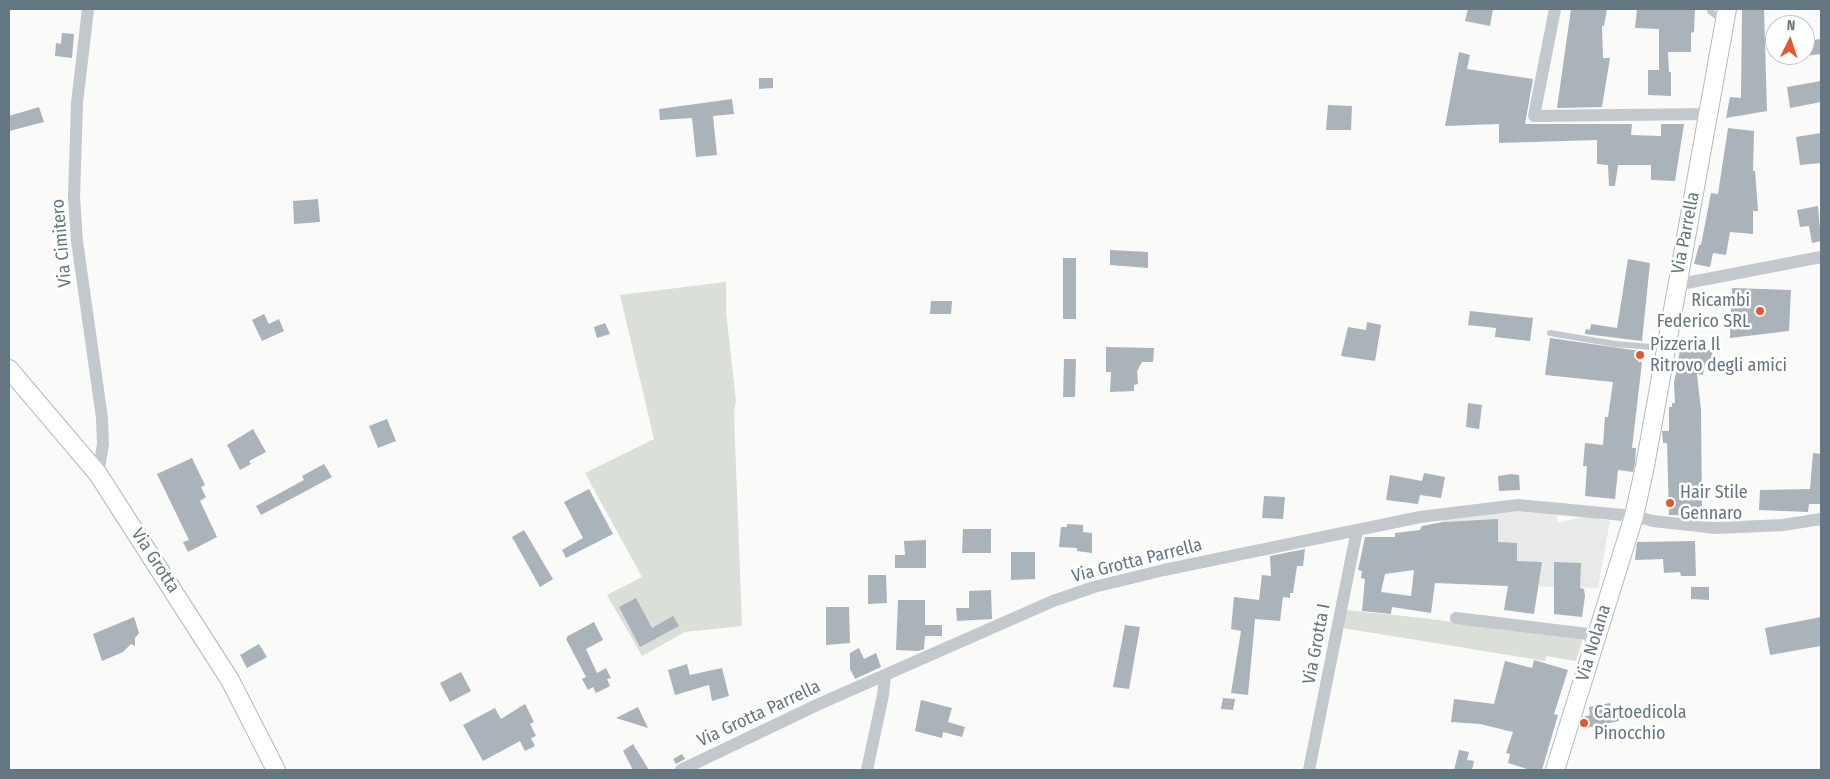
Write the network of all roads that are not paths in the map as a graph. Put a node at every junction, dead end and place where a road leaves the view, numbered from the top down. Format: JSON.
{"nodes":[{"id":1,"x":88,"y":9,"type":"edge"},
{"id":2,"x":1555,"y":9,"type":"edge"},
{"id":3,"x":1711,"y":9,"type":"edge"},
{"id":4,"x":1725,"y":15,"type":"edge"},
{"id":5,"x":1709,"y":114,"type":"junction"},
{"id":6,"x":1821,"y":257,"type":"edge"},
{"id":7,"x":1676,"y":285,"type":"junction"},
{"id":8,"x":1550,"y":333,"type":"dead end"},
{"id":9,"x":1665,"y":348,"type":"junction"},
{"id":10,"x":9,"y":369,"type":"edge"},
{"id":11,"x":98,"y":474,"type":"junction"},
{"id":12,"x":1634,"y":516,"type":"junction"},
{"id":13,"x":1821,"y":519,"type":"edge"},
{"id":14,"x":1357,"y":530,"type":"junction"},
{"id":15,"x":1456,"y":618,"type":"dead end"},
{"id":16,"x":1596,"y":634,"type":"junction"},
{"id":17,"x":885,"y":675,"type":"junction"},
{"id":18,"x":1310,"y":767,"type":"edge"},
{"id":19,"x":276,"y":770,"type":"edge"},
{"id":20,"x":681,"y":770,"type":"edge"},
{"id":21,"x":867,"y":770,"type":"edge"},
{"id":22,"x":1554,"y":770,"type":"edge"}],
"edges":[{"from":1,"to":11,"type":"street","name":"Via Cimitero"},
{"from":2,"to":5,"type":"street"},
{"from":3,"to":4,"type":"lane"},
{"from":4,"to":5,"type":"street","name":"Via Parrella"},
{"from":5,"to":7,"type":"street","name":"Via Parrella"},
{"from":6,"to":7,"type":"street"},
{"from":7,"to":9,"type":"street","name":"Via Parrella"},
{"from":8,"to":9,"type":"lane"},
{"from":9,"to":12,"type":"street","name":"Via Parrella"},
{"from":10,"to":11,"type":"street","name":"Via Grotta"},
{"from":11,"to":19,"type":"street","name":"Via Grotta"},
{"from":12,"to":13,"type":"street","name":"Via Grotta Parrella"},
{"from":12,"to":14,"type":"street","name":"Via Grotta Parrella"},
{"from":12,"to":16,"type":"street","name":"Via Nolana"},
{"from":14,"to":17,"type":"street","name":"Via Grotta Parrella"},
{"from":14,"to":18,"type":"street","name":"Via Grotta I"},
{"from":15,"to":16,"type":"street"},
{"from":16,"to":22,"type":"street","name":"Via Nolana"},
{"from":17,"to":20,"type":"street","name":"Via Grotta Parrella"},
{"from":17,"to":21,"type":"street"}]}
